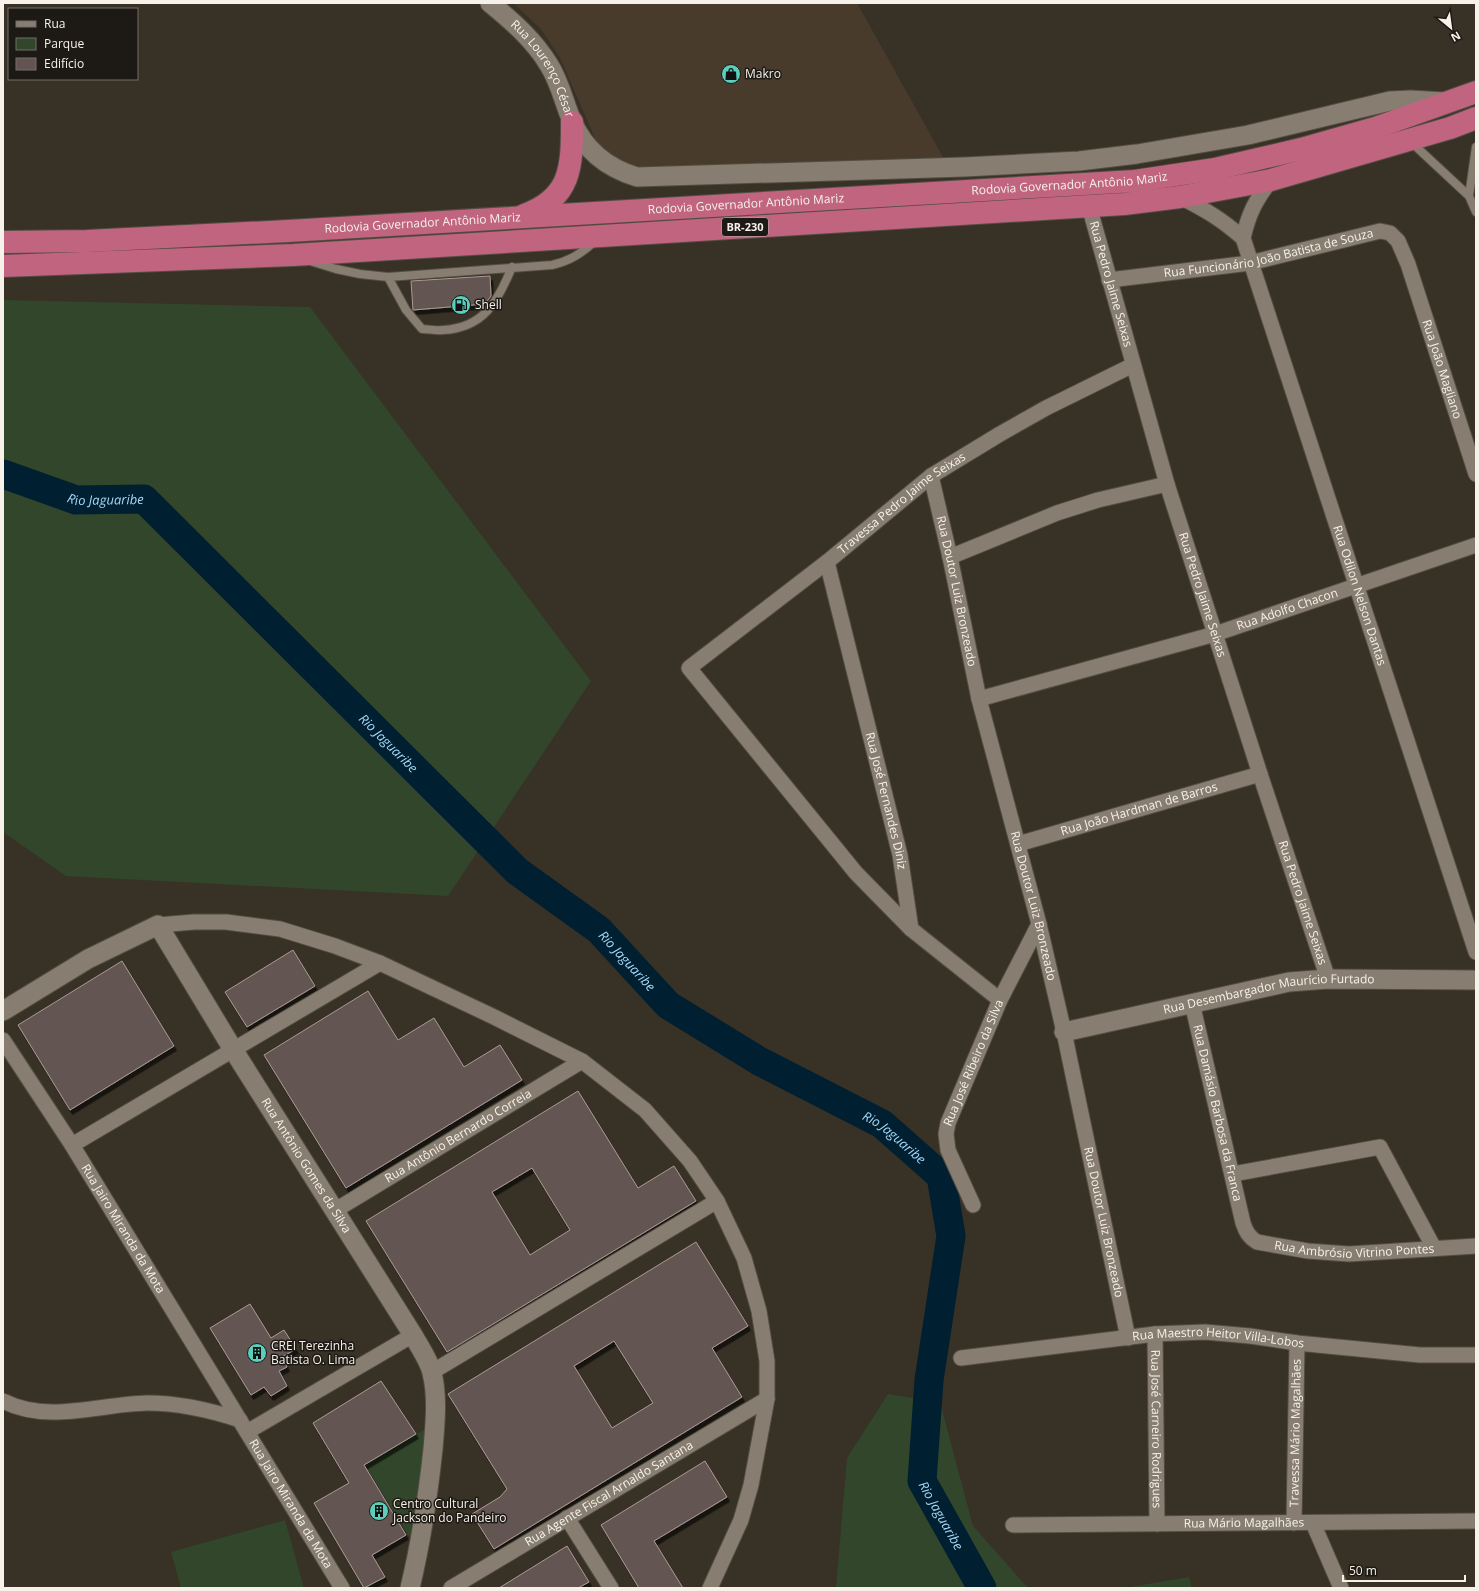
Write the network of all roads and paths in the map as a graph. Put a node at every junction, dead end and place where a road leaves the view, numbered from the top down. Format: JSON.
{"nodes":[{"id":1,"x":490,"y":3,"type":"edge"},
{"id":2,"x":1476,"y":92,"type":"edge"},
{"id":3,"x":1449,"y":102,"type":"junction"},
{"id":4,"x":1476,"y":118,"type":"edge"},
{"id":5,"x":572,"y":122,"type":"junction"},
{"id":6,"x":1408,"y":140,"type":"junction"},
{"id":7,"x":1476,"y":147,"type":"edge"},
{"id":8,"x":1271,"y":180,"type":"junction"},
{"id":9,"x":1469,"y":196,"type":"junction"},
{"id":10,"x":1180,"y":197,"type":"junction"},
{"id":11,"x":1089,"y":206,"type":"junction"},
{"id":12,"x":1476,"y":212,"type":"edge"},
{"id":13,"x":514,"y":218,"type":"junction"},
{"id":14,"x":601,"y":236,"type":"junction"},
{"id":15,"x":1243,"y":238,"type":"junction"},
{"id":16,"x":3,"y":242,"type":"edge"},
{"id":17,"x":293,"y":255,"type":"junction"},
{"id":18,"x":1250,"y":263,"type":"junction"},
{"id":19,"x":1408,"y":264,"type":"joint"},
{"id":20,"x":3,"y":266,"type":"edge"},
{"id":21,"x":512,"y":267,"type":"junction"},
{"id":22,"x":388,"y":276,"type":"junction"},
{"id":23,"x":1109,"y":280,"type":"junction"},
{"id":24,"x":1133,"y":365,"type":"junction"},
{"id":25,"x":1476,"y":474,"type":"edge"},
{"id":26,"x":931,"y":476,"type":"junction"},
{"id":27,"x":1167,"y":484,"type":"junction"},
{"id":28,"x":1476,"y":545,"type":"edge"},
{"id":29,"x":950,"y":557,"type":"junction"},
{"id":30,"x":827,"y":562,"type":"junction"},
{"id":31,"x":1357,"y":586,"type":"junction"},
{"id":32,"x":1216,"y":634,"type":"junction"},
{"id":33,"x":979,"y":699,"type":"junction"},
{"id":34,"x":1260,"y":774,"type":"junction"},
{"id":35,"x":1018,"y":844,"type":"junction"},
{"id":36,"x":1039,"y":924,"type":"junction"},
{"id":37,"x":158,"y":925,"type":"junction"},
{"id":38,"x":911,"y":930,"type":"junction"},
{"id":39,"x":1476,"y":952,"type":"edge"},
{"id":40,"x":380,"y":963,"type":"junction"},
{"id":41,"x":1328,"y":979,"type":"junction"},
{"id":42,"x":1476,"y":980,"type":"edge"},
{"id":43,"x":1000,"y":1000,"type":"junction"},
{"id":44,"x":1192,"y":1003,"type":"junction"},
{"id":45,"x":3,"y":1012,"type":"edge"},
{"id":46,"x":1064,"y":1032,"type":"junction"},
{"id":47,"x":3,"y":1040,"type":"edge"},
{"id":48,"x":234,"y":1050,"type":"junction"},
{"id":49,"x":582,"y":1061,"type":"junction"},
{"id":50,"x":72,"y":1145,"type":"junction"},
{"id":51,"x":1233,"y":1174,"type":"junction"},
{"id":52,"x":717,"y":1201,"type":"junction"},
{"id":53,"x":973,"y":1205,"type":"dead end"},
{"id":54,"x":334,"y":1211,"type":"junction"},
{"id":55,"x":1243,"y":1223,"type":"joint"},
{"id":56,"x":1476,"y":1246,"type":"edge"},
{"id":57,"x":1434,"y":1248,"type":"junction"},
{"id":58,"x":1155,"y":1334,"type":"junction"},
{"id":59,"x":413,"y":1335,"type":"junction"},
{"id":60,"x":1128,"y":1338,"type":"junction"},
{"id":61,"x":1297,"y":1343,"type":"junction"},
{"id":62,"x":1476,"y":1356,"type":"edge"},
{"id":63,"x":961,"y":1358,"type":"dead end"},
{"id":64,"x":432,"y":1372,"type":"junction"},
{"id":65,"x":767,"y":1399,"type":"junction"},
{"id":66,"x":3,"y":1401,"type":"edge"},
{"id":67,"x":244,"y":1426,"type":"junction"},
{"id":68,"x":567,"y":1518,"type":"junction"},
{"id":69,"x":1476,"y":1521,"type":"edge"},
{"id":70,"x":1294,"y":1523,"type":"junction"},
{"id":71,"x":1313,"y":1523,"type":"junction"},
{"id":72,"x":1157,"y":1524,"type":"junction"},
{"id":73,"x":1013,"y":1525,"type":"dead end"},
{"id":74,"x":342,"y":1588,"type":"edge"},
{"id":75,"x":410,"y":1588,"type":"edge"},
{"id":76,"x":451,"y":1588,"type":"edge"},
{"id":77,"x":611,"y":1588,"type":"edge"},
{"id":78,"x":710,"y":1588,"type":"edge"},
{"id":79,"x":1342,"y":1588,"type":"edge"}],
"edges":[{"from":1,"to":5,"type":"street","name":"Rua Lourenço César"},
{"from":2,"to":3,"type":"highway","name":"Rodovia Governador Antônio Mariz","number":"BR-230"},
{"from":3,"to":5,"type":"street","name":"Rua Lourenço César"},
{"from":3,"to":13,"type":"highway","name":"Rodovia Governador Antônio Mariz","number":"BR-230"},
{"from":4,"to":6,"type":"highway","name":"Rodovia Governador Antônio Mariz","number":"BR-230"},
{"from":5,"to":13,"type":"highway"},
{"from":6,"to":8,"type":"highway","name":"Rodovia Governador Antônio Mariz","number":"BR-230"},
{"from":6,"to":9,"type":"lane"},
{"from":7,"to":9,"type":"lane"},
{"from":8,"to":10,"type":"highway","name":"Rodovia Governador Antônio Mariz","number":"BR-230"},
{"from":8,"to":15,"type":"street"},
{"from":9,"to":12,"type":"lane"},
{"from":10,"to":11,"type":"highway","name":"Rodovia Governador Antônio Mariz","number":"BR-230"},
{"from":10,"to":15,"type":"street"},
{"from":11,"to":14,"type":"highway","name":"Rodovia Governador Antônio Mariz","number":"BR-230"},
{"from":11,"to":23,"type":"street","name":"Rua Pedro Jaime Seixas"},
{"from":13,"to":16,"type":"highway","name":"Rodovia Governador Antônio Mariz","number":"BR-230"},
{"from":14,"to":17,"type":"highway","name":"Rodovia Governador Antônio Mariz","number":"BR-230"},
{"from":14,"to":21,"type":"lane"},
{"from":15,"to":18,"type":"street","name":"Rua Odilon Nelson Dantas"},
{"from":17,"to":20,"type":"highway","name":"Rodovia Governador Antônio Mariz","number":"BR-230"},
{"from":17,"to":22,"type":"lane"},
{"from":18,"to":19,"type":"street","name":"Rua Funcionário João Batista de Souza"},
{"from":18,"to":23,"type":"street","name":"Rua Funcionário João Batista de Souza"},
{"from":18,"to":31,"type":"street","name":"Rua Odilon Nelson Dantas"},
{"from":19,"to":25,"type":"street","name":"Rua João Magliano"},
{"from":21,"to":22,"type":"lane"},
{"from":21,"to":22,"type":"lane"},
{"from":23,"to":24,"type":"street","name":"Rua Pedro Jaime Seixas"},
{"from":24,"to":26,"type":"street","name":"Travessa Pedro Jaime Seixas"},
{"from":24,"to":27,"type":"street","name":"Rua Pedro Jaime Seixas"},
{"from":26,"to":29,"type":"street","name":"Rua Doutor Luiz Bronzeado"},
{"from":26,"to":30,"type":"street","name":"Travessa Pedro Jaime Seixas"},
{"from":27,"to":29,"type":"street"},
{"from":27,"to":32,"type":"street","name":"Rua Pedro Jaime Seixas"},
{"from":28,"to":31,"type":"street","name":"Rua Adolfo Chacon"},
{"from":29,"to":33,"type":"street","name":"Rua Doutor Luiz Bronzeado"},
{"from":30,"to":38,"type":"street","name":"Rua José Fernandes Diniz"},
{"from":30,"to":38,"type":"street","name":"Travessa Pedro Jaime Seixas"},
{"from":31,"to":32,"type":"street","name":"Rua Adolfo Chacon"},
{"from":31,"to":39,"type":"street","name":"Rua Odilon Nelson Dantas"},
{"from":32,"to":33,"type":"street","name":"Rua Adolfo Chacon"},
{"from":32,"to":34,"type":"street","name":"Rua Pedro Jaime Seixas"},
{"from":33,"to":35,"type":"street","name":"Rua Doutor Luiz Bronzeado"},
{"from":34,"to":35,"type":"street","name":"Rua João Hardman de Barros"},
{"from":34,"to":41,"type":"street","name":"Rua Pedro Jaime Seixas"},
{"from":35,"to":36,"type":"street","name":"Rua Doutor Luiz Bronzeado"},
{"from":36,"to":43,"type":"street","name":"Rua José Ribeiro da Silva"},
{"from":36,"to":46,"type":"street","name":"Rua Doutor Luiz Bronzeado"},
{"from":37,"to":40,"type":"street"},
{"from":37,"to":45,"type":"street"},
{"from":37,"to":48,"type":"street","name":"Rua Antônio Gomes da Silva"},
{"from":38,"to":43,"type":"street"},
{"from":40,"to":48,"type":"street"},
{"from":40,"to":49,"type":"street"},
{"from":41,"to":42,"type":"street","name":"Rua Desembargador Maurício Furtado"},
{"from":41,"to":44,"type":"street","name":"Rua Desembargador Maurício Furtado"},
{"from":43,"to":53,"type":"street","name":"Rua José Ribeiro da Silva"},
{"from":44,"to":46,"type":"street","name":"Rua Desembargador Maurício Furtado"},
{"from":44,"to":51,"type":"street","name":"Rua Damásio Barbosa da Franca"},
{"from":46,"to":60,"type":"street","name":"Rua Doutor Luiz Bronzeado"},
{"from":47,"to":50,"type":"street","name":"Rua Jairo Miranda da Mota"},
{"from":48,"to":50,"type":"street"},
{"from":48,"to":54,"type":"street","name":"Rua Antônio Gomes da Silva"},
{"from":49,"to":52,"type":"street"},
{"from":49,"to":54,"type":"street","name":"Rua Antônio Bernardo Correia"},
{"from":50,"to":67,"type":"street","name":"Rua Jairo Miranda da Mota"},
{"from":51,"to":55,"type":"street","name":"Rua Damásio Barbosa da Franca"},
{"from":51,"to":57,"type":"street"},
{"from":52,"to":64,"type":"street"},
{"from":52,"to":65,"type":"street"},
{"from":54,"to":59,"type":"street","name":"Rua Antônio Gomes da Silva"},
{"from":55,"to":57,"type":"street","name":"Rua Ambrósio Vitrino Pontes"},
{"from":56,"to":57,"type":"street","name":"Rua Ambrósio Vitrino Pontes"},
{"from":58,"to":60,"type":"street","name":"Rua Maestro Heitor Villa-Lobos"},
{"from":58,"to":61,"type":"street","name":"Rua Maestro Heitor Villa-Lobos"},
{"from":58,"to":72,"type":"street","name":"Rua José Carneiro Rodrigues"},
{"from":59,"to":64,"type":"street","name":"Rua Antônio Gomes da Silva"},
{"from":59,"to":67,"type":"street"},
{"from":60,"to":63,"type":"street","name":"Rua Maestro Heitor Villa-Lobos"},
{"from":61,"to":62,"type":"street","name":"Rua Maestro Heitor Villa-Lobos"},
{"from":61,"to":70,"type":"street","name":"Travessa Mário Magalhães"},
{"from":64,"to":75,"type":"street","name":"Rua Antônio Gomes da Silva"},
{"from":65,"to":68,"type":"street","name":"Rua Agente Fiscal Arnaldo Santana"},
{"from":65,"to":78,"type":"street"},
{"from":66,"to":67,"type":"street"},
{"from":67,"to":74,"type":"street","name":"Rua Jairo Miranda da Mota"},
{"from":68,"to":76,"type":"street","name":"Rua Agente Fiscal Arnaldo Santana"},
{"from":68,"to":77,"type":"street"},
{"from":69,"to":71,"type":"street","name":"Rua Mário Magalhães"},
{"from":70,"to":71,"type":"street","name":"Rua Mário Magalhães"},
{"from":70,"to":72,"type":"street","name":"Rua Mário Magalhães"},
{"from":71,"to":79,"type":"street"},
{"from":72,"to":73,"type":"street","name":"Rua Mário Magalhães"}]}
